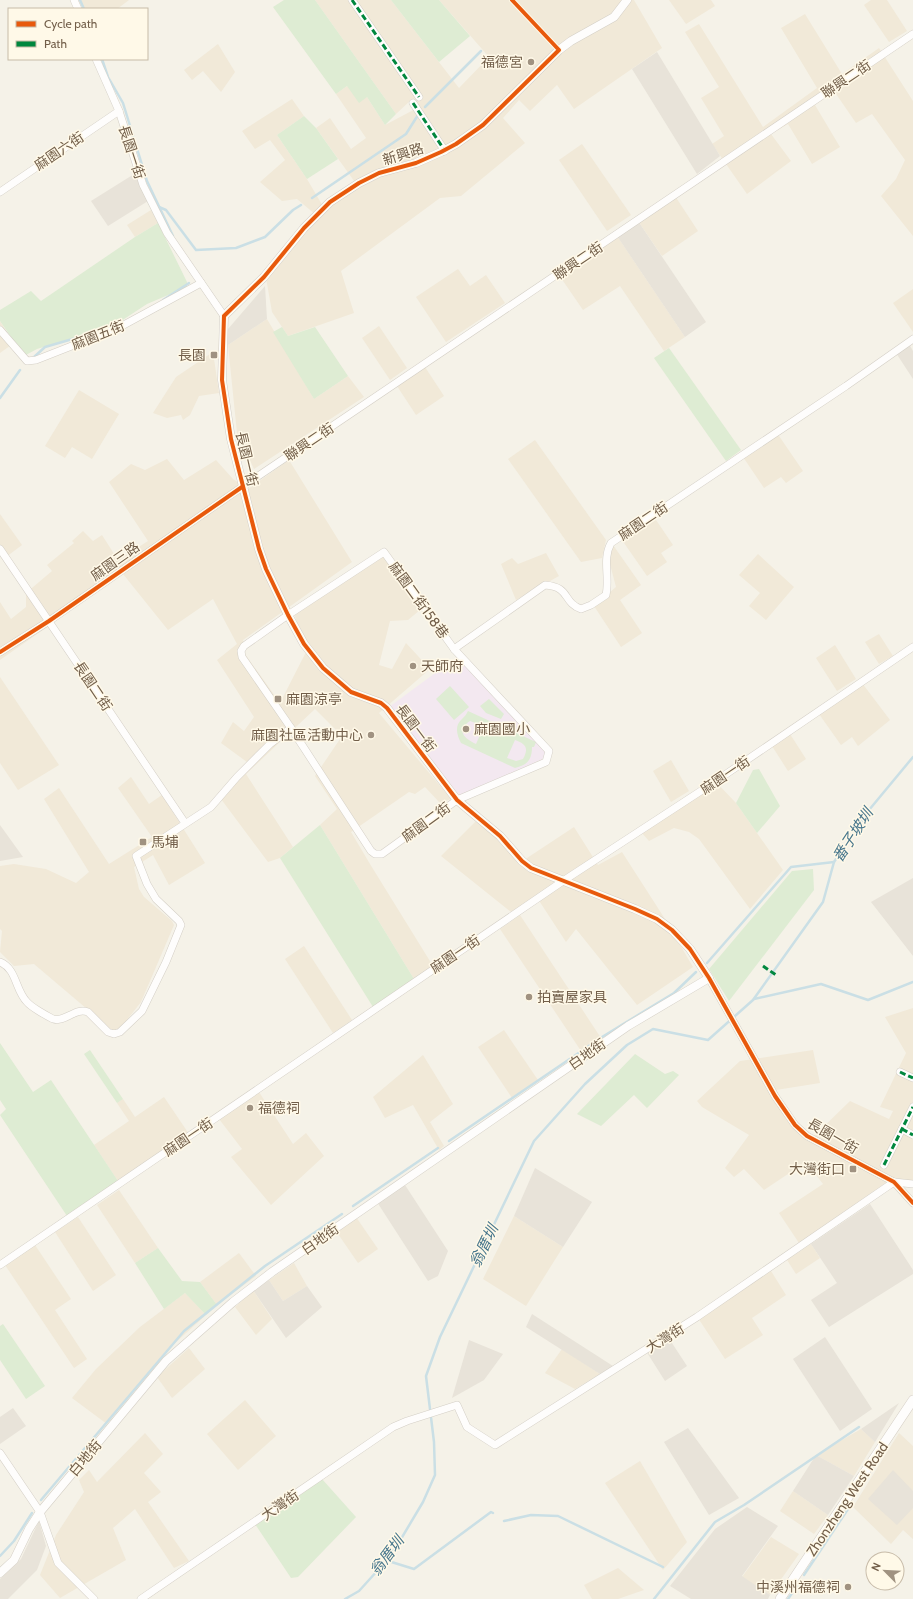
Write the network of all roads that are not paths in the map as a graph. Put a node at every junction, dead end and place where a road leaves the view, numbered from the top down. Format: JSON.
{"nodes":[{"id":1,"x":352,"y":0,"type":"edge"},
{"id":2,"x":627,"y":0,"type":"edge"},
{"id":3,"x":913,"y":34,"type":"edge"},
{"id":4,"x":96,"y":60,"type":"edge"},
{"id":5,"x":419,"y":97,"type":"dead end"},
{"id":6,"x":413,"y":103,"type":"dead end"},
{"id":7,"x":119,"y":111,"type":"junction"},
{"id":8,"x":445,"y":151,"type":"junction"},
{"id":9,"x":0,"y":192,"type":"edge"},
{"id":10,"x":201,"y":283,"type":"junction"},
{"id":11,"x":224,"y":316,"type":"junction"},
{"id":12,"x":0,"y":330,"type":"edge"},
{"id":13,"x":913,"y":339,"type":"edge"},
{"id":14,"x":242,"y":487,"type":"junction"},
{"id":15,"x":0,"y":549,"type":"edge"},
{"id":16,"x":288,"y":615,"type":"junction"},
{"id":17,"x":49,"y":621,"type":"junction"},
{"id":18,"x":913,"y":647,"type":"edge"},
{"id":19,"x":454,"y":649,"type":"junction"},
{"id":20,"x":0,"y":652,"type":"edge"},
{"id":21,"x":291,"y":728,"type":"junction"},
{"id":22,"x":457,"y":800,"type":"junction"},
{"id":23,"x":186,"y":823,"type":"junction"},
{"id":24,"x":562,"y":881,"type":"junction"},
{"id":25,"x":0,"y":962,"type":"edge"},
{"id":26,"x":709,"y":978,"type":"junction"},
{"id":27,"x":900,"y":1072,"type":"dead end"},
{"id":28,"x":913,"y":1078,"type":"edge"},
{"id":29,"x":913,"y":1107,"type":"edge"},
{"id":30,"x":902,"y":1129,"type":"junction"},
{"id":31,"x":913,"y":1135,"type":"edge"},
{"id":32,"x":884,"y":1165,"type":"dead end"},
{"id":33,"x":894,"y":1182,"type":"junction"},
{"id":34,"x":913,"y":1184,"type":"edge"},
{"id":35,"x":913,"y":1202,"type":"edge"},
{"id":36,"x":0,"y":1264,"type":"edge"},
{"id":37,"x":913,"y":1400,"type":"edge"},
{"id":38,"x":0,"y":1453,"type":"edge"},
{"id":39,"x":40,"y":1512,"type":"junction"},
{"id":40,"x":0,"y":1573,"type":"edge"},
{"id":41,"x":94,"y":1599,"type":"edge"},
{"id":42,"x":141,"y":1599,"type":"edge"},
{"id":43,"x":780,"y":1599,"type":"edge"}],
"edges":[{"from":1,"to":5,"type":"street"},
{"from":2,"to":8,"type":"street","name":"新興路"},
{"from":3,"to":14,"type":"street","name":"聯興二街"},
{"from":4,"to":7,"type":"street","name":"長園一街"},
{"from":6,"to":8,"type":"street"},
{"from":7,"to":9,"type":"street","name":"麻園六街"},
{"from":7,"to":10,"type":"street","name":"長園一街"},
{"from":8,"to":11,"type":"street","name":"新興路"},
{"from":10,"to":11,"type":"street","name":"長園一街"},
{"from":10,"to":12,"type":"street","name":"麻園五街"},
{"from":11,"to":14,"type":"street","name":"長園一街"},
{"from":13,"to":19,"type":"street","name":"麻園二街"},
{"from":14,"to":16,"type":"street","name":"長園一街"},
{"from":14,"to":17,"type":"street","name":"麻園三路"},
{"from":15,"to":17,"type":"street","name":"長園二街"},
{"from":16,"to":19,"type":"street","name":"麻園二街158巷"},
{"from":16,"to":21,"type":"street"},
{"from":16,"to":22,"type":"street","name":"長園一街"},
{"from":17,"to":20,"type":"street","name":"麻園三路"},
{"from":17,"to":23,"type":"street","name":"長園二街"},
{"from":18,"to":24,"type":"street","name":"麻園一街"},
{"from":19,"to":22,"type":"street","name":"麻園二街"},
{"from":21,"to":22,"type":"street","name":"麻園二街"},
{"from":21,"to":23,"type":"street"},
{"from":22,"to":24,"type":"street","name":"長園一街"},
{"from":23,"to":25,"type":"street"},
{"from":24,"to":26,"type":"street","name":"長園一街"},
{"from":24,"to":36,"type":"street","name":"麻園一街"},
{"from":26,"to":33,"type":"street","name":"長園一街"},
{"from":26,"to":39,"type":"street","name":"白地街"},
{"from":27,"to":28,"type":"street"},
{"from":29,"to":30,"type":"street"},
{"from":30,"to":31,"type":"street"},
{"from":30,"to":32,"type":"street"},
{"from":33,"to":34,"type":"street","name":"長園一街"},
{"from":33,"to":35,"type":"street","name":"長園一街"},
{"from":33,"to":42,"type":"street","name":"大灣街"},
{"from":37,"to":43,"type":"main road","name":"Zhonzheng West Road"},
{"from":38,"to":39,"type":"street"},
{"from":39,"to":40,"type":"street","name":"白地街"},
{"from":39,"to":41,"type":"street"}]}
